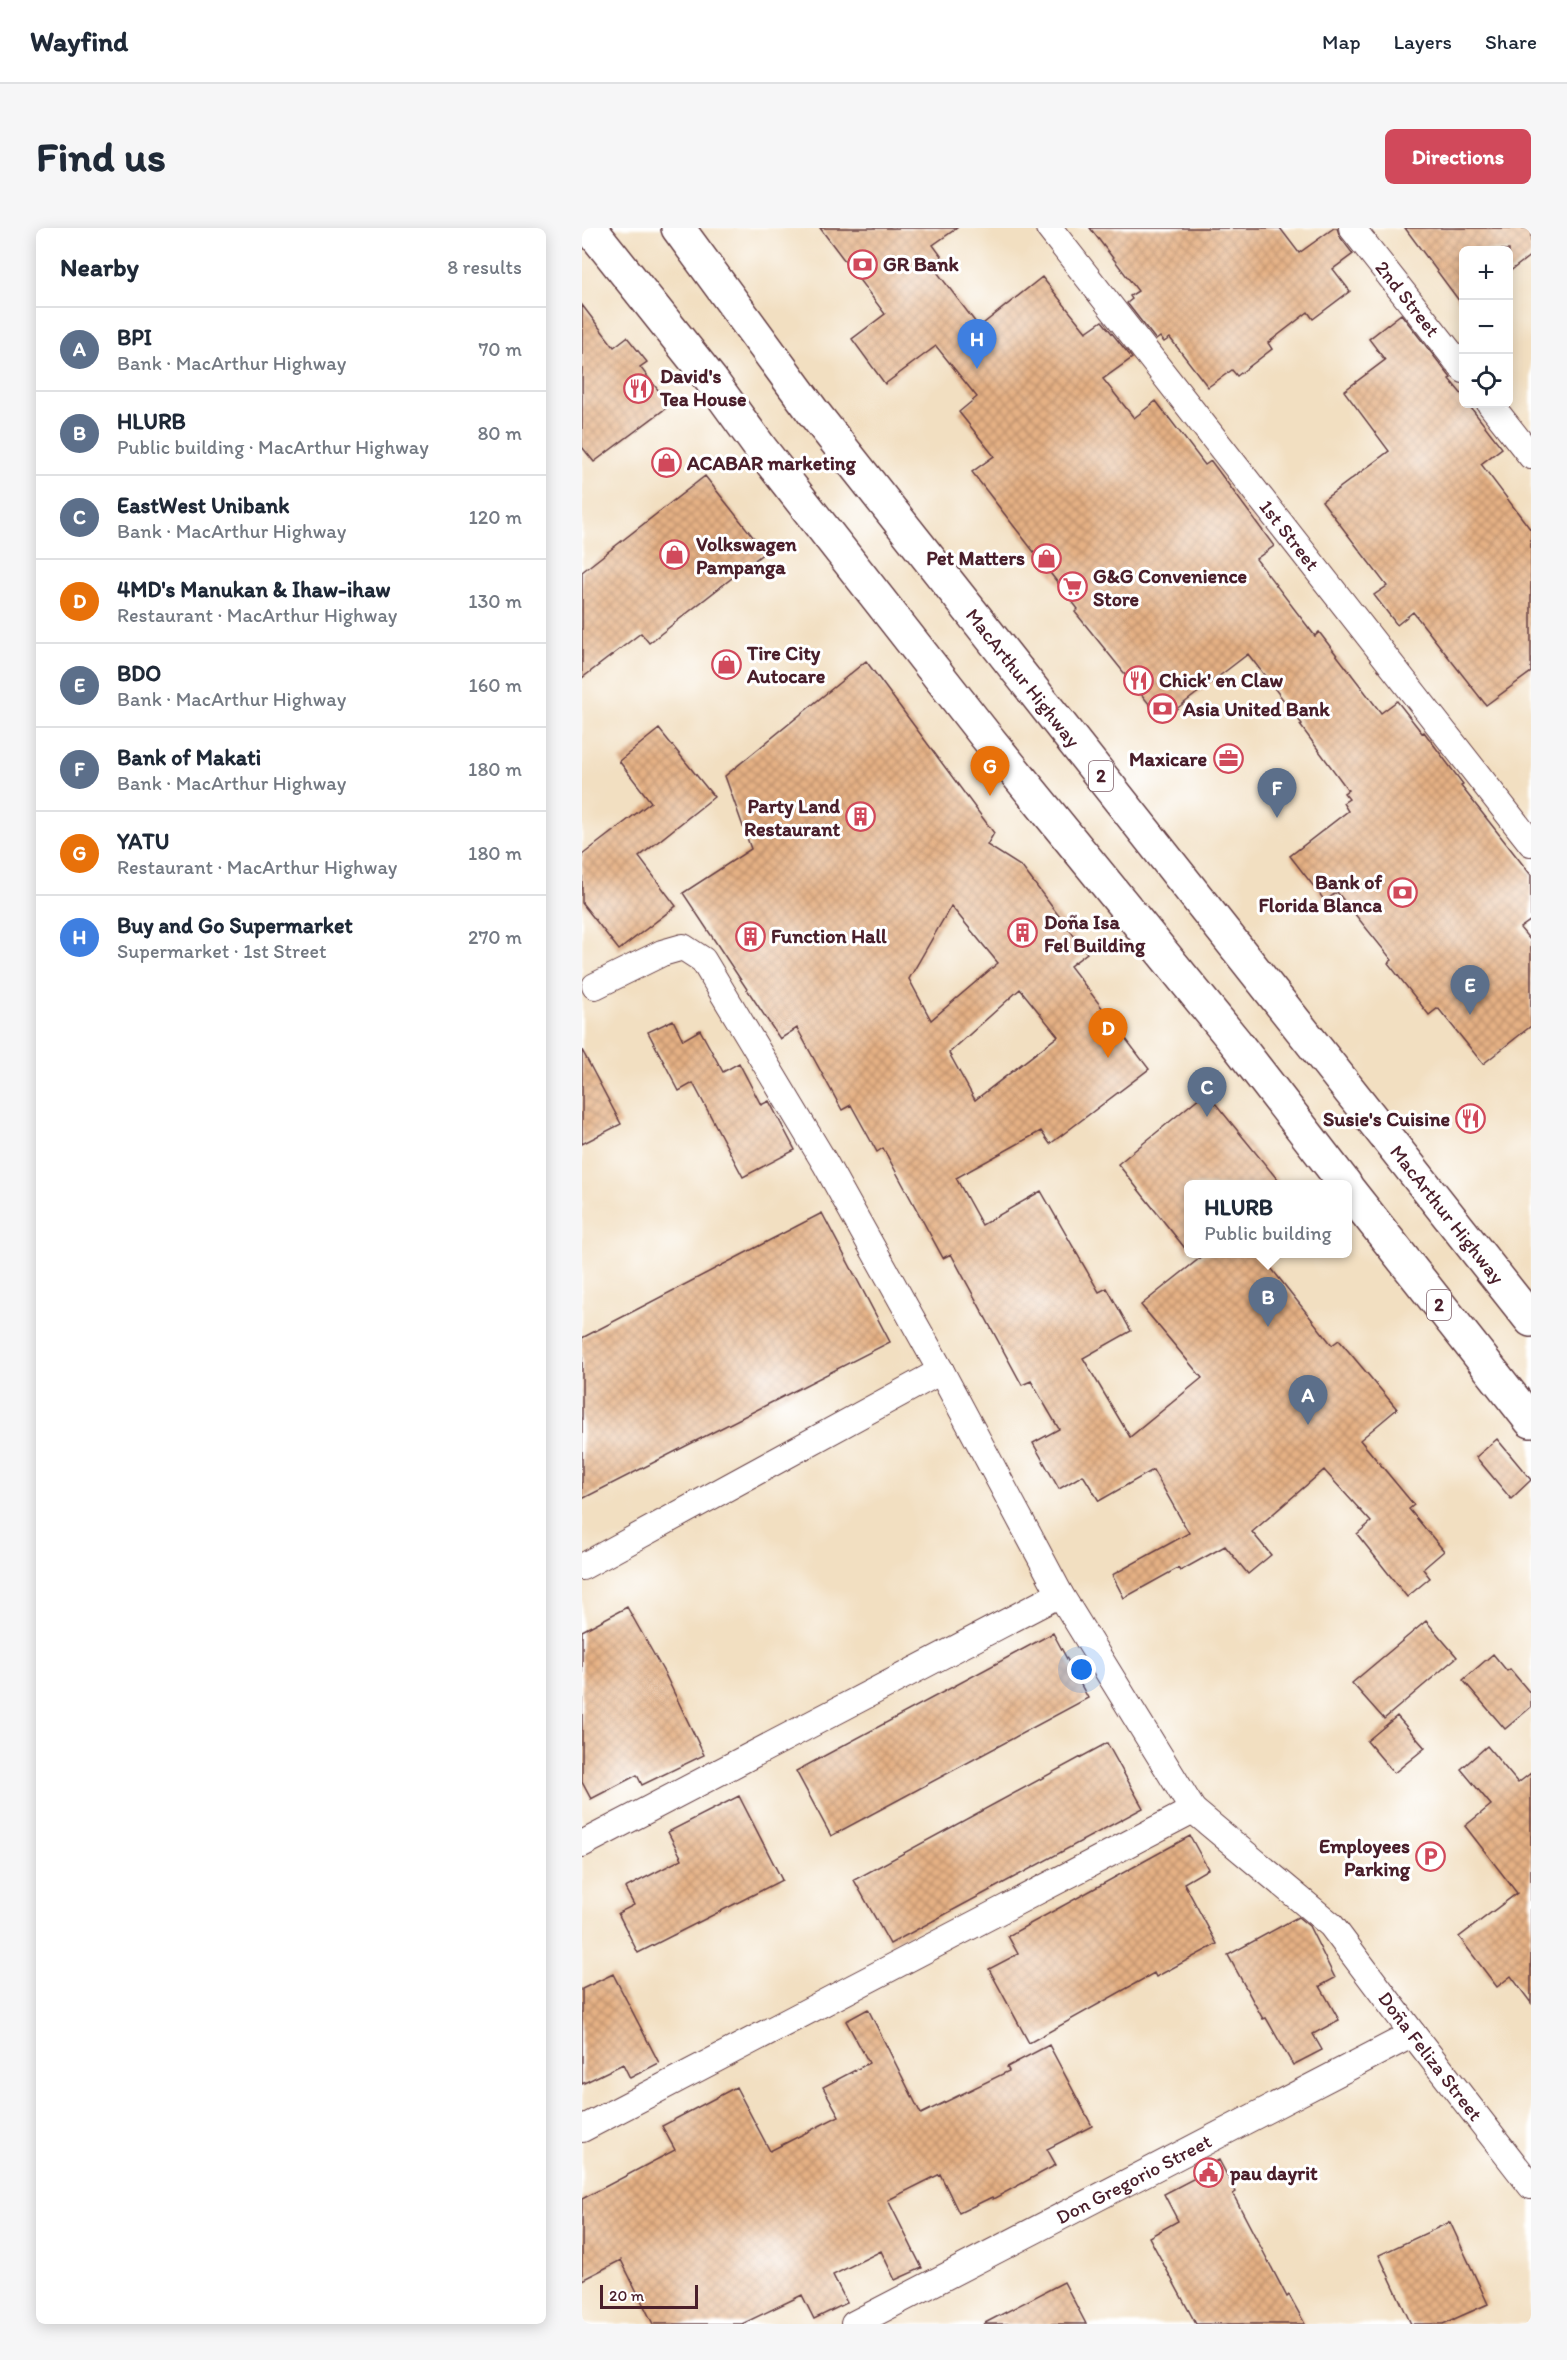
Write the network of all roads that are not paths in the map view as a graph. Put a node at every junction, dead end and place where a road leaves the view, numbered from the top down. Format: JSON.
{"nodes":[{"id":1,"x":590,"y":228,"type":"edge"},
{"id":2,"x":678,"y":228,"type":"edge"},
{"id":3,"x":1049,"y":228,"type":"edge"},
{"id":4,"x":1352,"y":228,"type":"edge"},
{"id":5,"x":1459,"y":364,"type":"edge"},
{"id":6,"x":1493,"y":408,"type":"edge"},
{"id":7,"x":1531,"y":456,"type":"edge"},
{"id":8,"x":1531,"y":843,"type":"edge"},
{"id":9,"x":586,"y":983,"type":"edge"},
{"id":10,"x":1341,"y":1180,"type":"edge"},
{"id":11,"x":1352,"y":1194,"type":"edge"},
{"id":12,"x":1531,"y":1320,"type":"edge"},
{"id":13,"x":941,"y":1371,"type":"junction"},
{"id":14,"x":1531,"y":1421,"type":"edge"},
{"id":15,"x":582,"y":1567,"type":"edge"},
{"id":16,"x":1060,"y":1593,"type":"junction"},
{"id":17,"x":1193,"y":1810,"type":"junction"},
{"id":18,"x":582,"y":1844,"type":"edge"},
{"id":19,"x":1413,"y":2034,"type":"junction"},
{"id":20,"x":582,"y":2128,"type":"edge"},
{"id":21,"x":1531,"y":2186,"type":"edge"},
{"id":22,"x":854,"y":2324,"type":"edge"}],
"edges":[{"from":1,"to":10,"type":"highway","number":"2"},
{"from":2,"to":12,"type":"highway","name":"MacArthur Highway","number":"2"},
{"from":3,"to":8,"type":"street","name":"1st Street"},
{"from":4,"to":5,"type":"street","name":"2nd Street"},
{"from":6,"to":7,"type":"street"},
{"from":9,"to":13,"type":"street","name":"Doña Feliza Street"},
{"from":11,"to":14,"type":"highway","number":"2"},
{"from":13,"to":15,"type":"street"},
{"from":13,"to":16,"type":"street","name":"Doña Feliza Street"},
{"from":16,"to":17,"type":"street","name":"Doña Feliza Street"},
{"from":16,"to":18,"type":"street"},
{"from":17,"to":19,"type":"street","name":"Doña Feliza Street"},
{"from":17,"to":20,"type":"street"},
{"from":19,"to":21,"type":"street","name":"Doña Feliza Street"},
{"from":19,"to":22,"type":"street","name":"Don Gregorio Street"}]}
